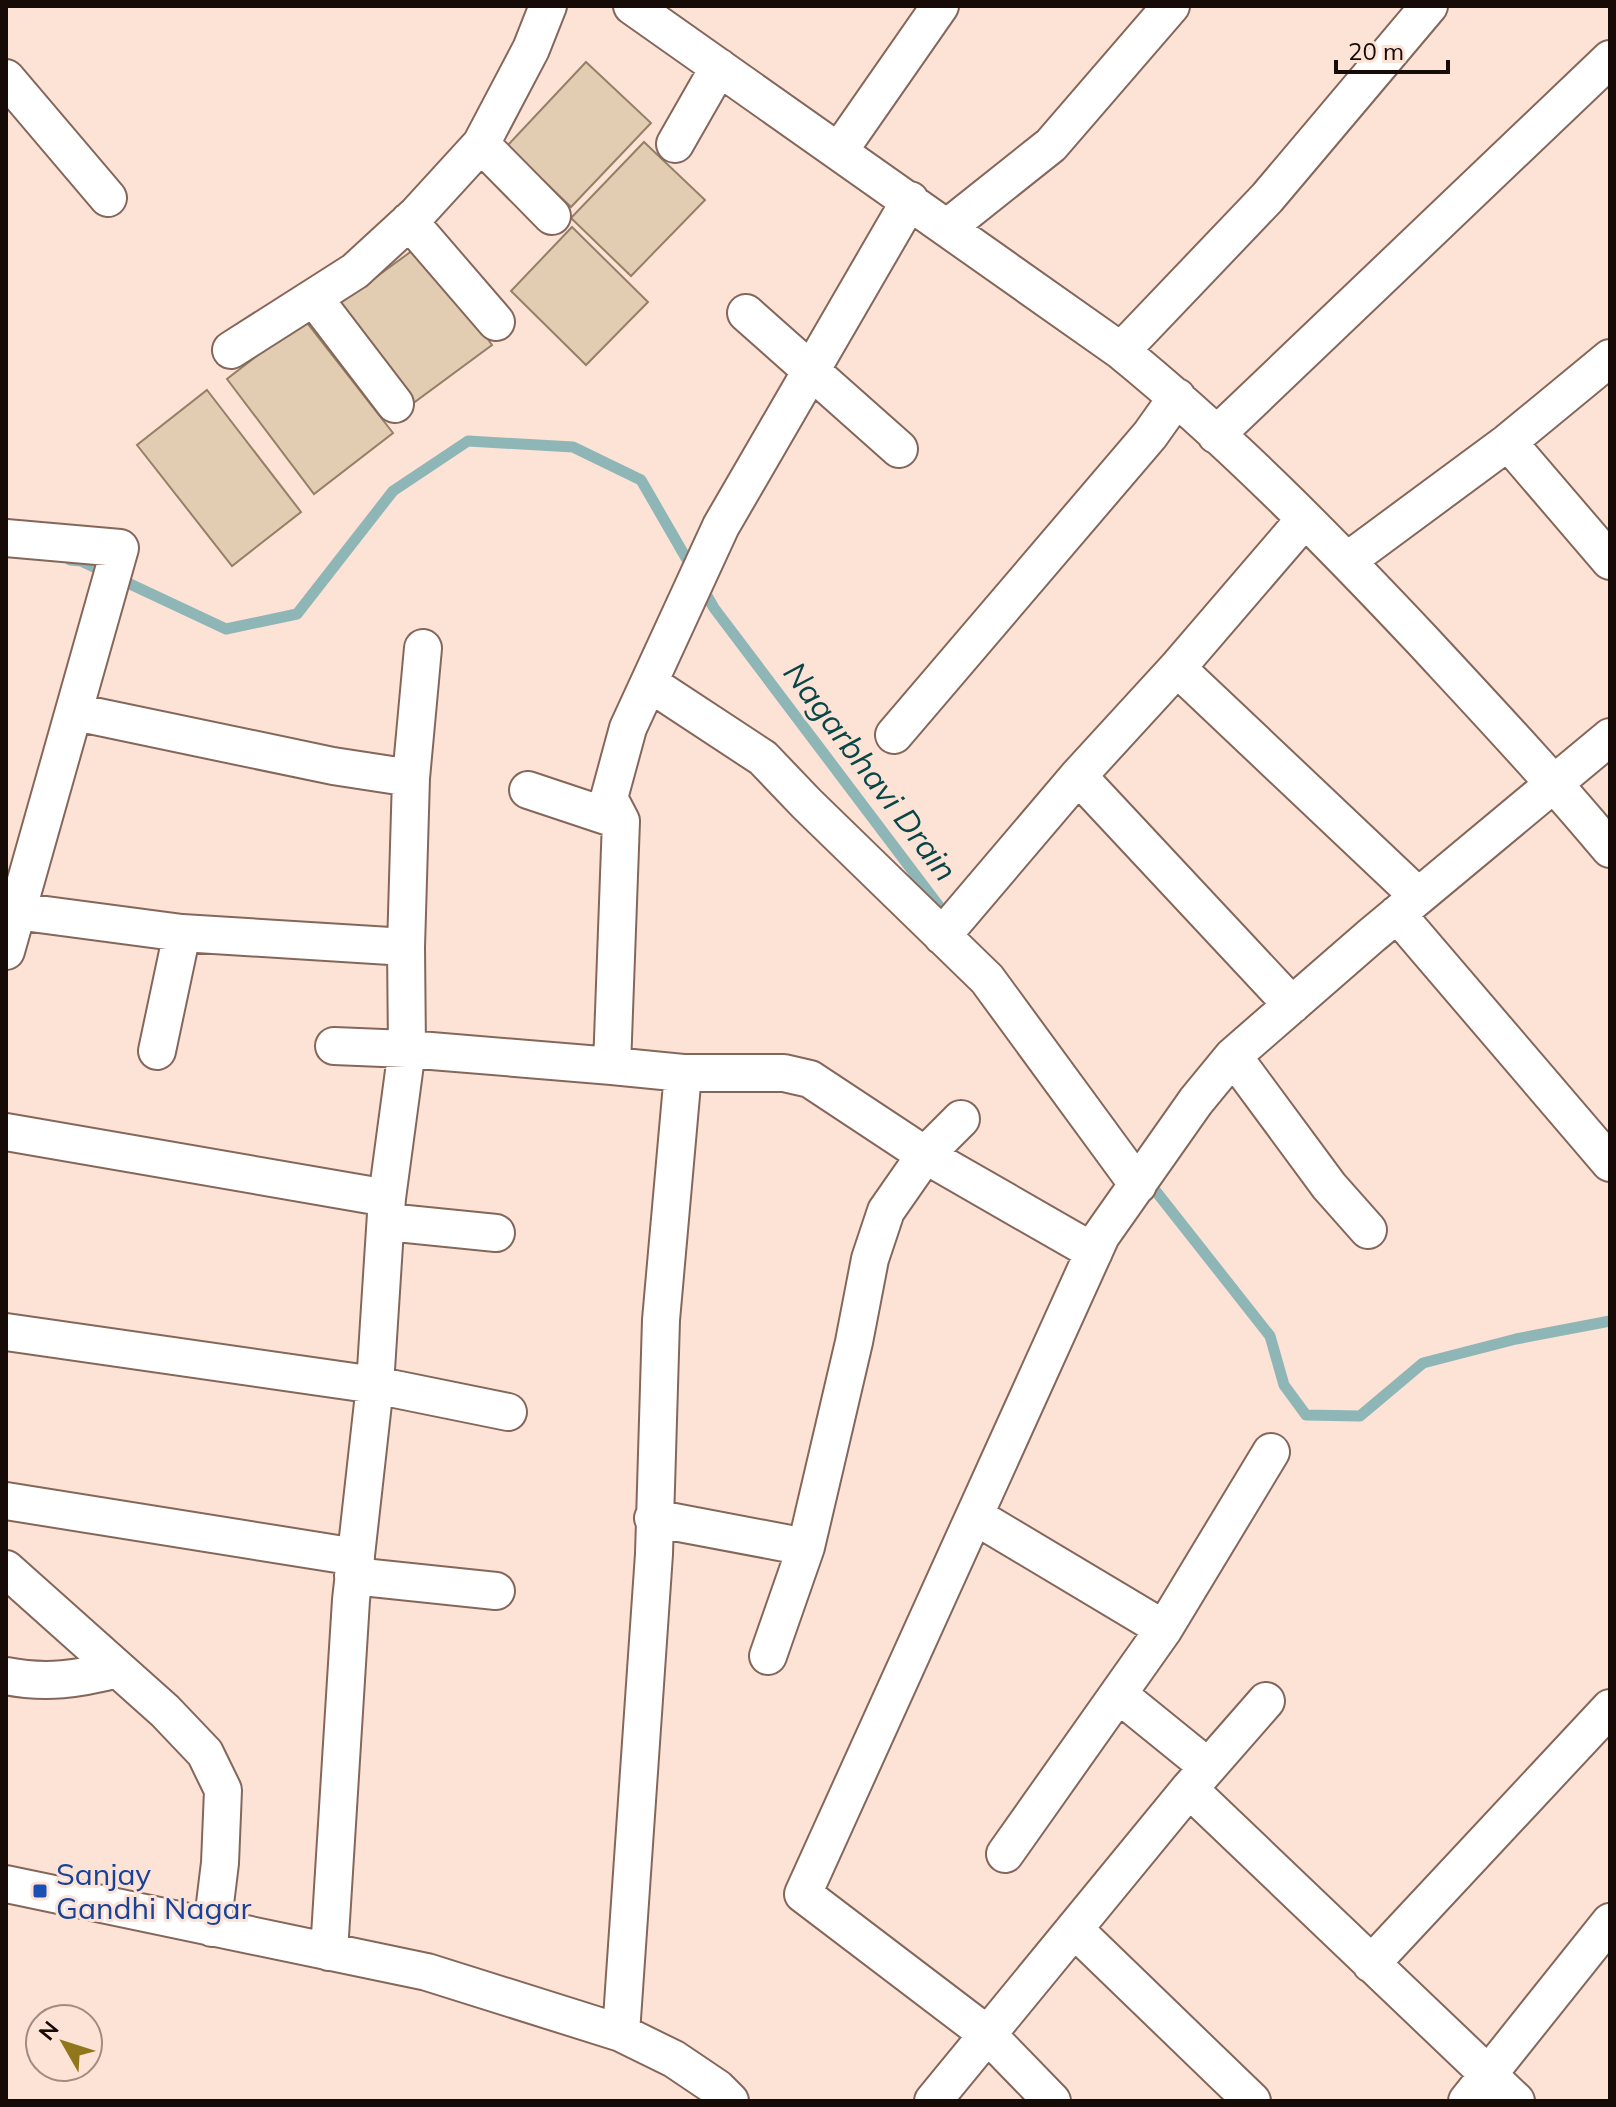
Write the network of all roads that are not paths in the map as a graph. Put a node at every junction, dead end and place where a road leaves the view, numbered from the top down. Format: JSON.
{"nodes":[{"id":1,"x":548,"y":6,"type":"edge"},
{"id":2,"x":632,"y":6,"type":"edge"},
{"id":3,"x":940,"y":6,"type":"edge"},
{"id":4,"x":1171,"y":6,"type":"edge"},
{"id":5,"x":1429,"y":6,"type":"edge"},
{"id":6,"x":1610,"y":59,"type":"edge"},
{"id":7,"x":719,"y":67,"type":"junction"},
{"id":8,"x":6,"y":78,"type":"edge"},
{"id":9,"x":481,"y":144,"type":"junction"},
{"id":10,"x":675,"y":144,"type":"dead end"},
{"id":11,"x":839,"y":151,"type":"junction"},
{"id":12,"x":108,"y":198,"type":"dead end"},
{"id":13,"x":910,"y":200,"type":"junction"},
{"id":14,"x":552,"y":216,"type":"dead end"},
{"id":15,"x":409,"y":221,"type":"junction"},
{"id":16,"x":948,"y":227,"type":"junction"},
{"id":17,"x":314,"y":298,"type":"junction"},
{"id":18,"x":746,"y":313,"type":"dead end"},
{"id":19,"x":496,"y":322,"type":"dead end"},
{"id":20,"x":231,"y":350,"type":"dead end"},
{"id":21,"x":1121,"y":351,"type":"junction"},
{"id":22,"x":1610,"y":358,"type":"edge"},
{"id":23,"x":811,"y":370,"type":"junction"},
{"id":24,"x":1177,"y":397,"type":"junction"},
{"id":25,"x":395,"y":404,"type":"dead end"},
{"id":26,"x":1216,"y":435,"type":"junction"},
{"id":27,"x":1508,"y":442,"type":"junction"},
{"id":28,"x":899,"y":449,"type":"dead end"},
{"id":29,"x":1305,"y":519,"type":"junction"},
{"id":30,"x":6,"y":538,"type":"edge"},
{"id":31,"x":1347,"y":561,"type":"junction"},
{"id":32,"x":1610,"y":561,"type":"edge"},
{"id":33,"x":423,"y":648,"type":"dead end"},
{"id":34,"x":1177,"y":668,"type":"junction"},
{"id":35,"x":649,"y":683,"type":"junction"},
{"id":36,"x":75,"y":712,"type":"junction"},
{"id":37,"x":894,"y":735,"type":"dead end"},
{"id":38,"x":1610,"y":737,"type":"edge"},
{"id":39,"x":1078,"y":776,"type":"junction"},
{"id":40,"x":411,"y":778,"type":"junction"},
{"id":41,"x":1554,"y":781,"type":"junction"},
{"id":42,"x":528,"y":790,"type":"dead end"},
{"id":43,"x":621,"y":821,"type":"junction"},
{"id":44,"x":1610,"y":849,"type":"edge"},
{"id":45,"x":1408,"y":905,"type":"junction"},
{"id":46,"x":11,"y":909,"type":"edge"},
{"id":47,"x":951,"y":926,"type":"junction"},
{"id":48,"x":182,"y":933,"type":"junction"},
{"id":49,"x":406,"y":947,"type":"junction"},
{"id":50,"x":6,"y":951,"type":"edge"},
{"id":51,"x":1292,"y":1005,"type":"junction"},
{"id":52,"x":334,"y":1046,"type":"dead end"},
{"id":53,"x":407,"y":1049,"type":"junction"},
{"id":54,"x":157,"y":1051,"type":"dead end"},
{"id":55,"x":1233,"y":1056,"type":"junction"},
{"id":56,"x":612,"y":1066,"type":"junction"},
{"id":57,"x":683,"y":1073,"type":"junction"},
{"id":58,"x":961,"y":1119,"type":"dead end"},
{"id":59,"x":6,"y":1132,"type":"edge"},
{"id":60,"x":925,"y":1155,"type":"junction"},
{"id":61,"x":1610,"y":1163,"type":"edge"},
{"id":62,"x":1138,"y":1185,"type":"junction"},
{"id":63,"x":387,"y":1210,"type":"junction"},
{"id":64,"x":1368,"y":1230,"type":"dead end"},
{"id":65,"x":496,"y":1233,"type":"dead end"},
{"id":66,"x":1097,"y":1244,"type":"junction"},
{"id":67,"x":6,"y":1332,"type":"edge"},
{"id":68,"x":375,"y":1385,"type":"junction"},
{"id":69,"x":508,"y":1412,"type":"dead end"},
{"id":70,"x":1271,"y":1452,"type":"dead end"},
{"id":71,"x":6,"y":1501,"type":"edge"},
{"id":72,"x":975,"y":1516,"type":"junction"},
{"id":73,"x":653,"y":1518,"type":"junction"},
{"id":74,"x":806,"y":1547,"type":"junction"},
{"id":75,"x":354,"y":1567,"type":"junction"},
{"id":76,"x":6,"y":1569,"type":"edge"},
{"id":77,"x":496,"y":1591,"type":"dead end"},
{"id":78,"x":1164,"y":1629,"type":"junction"},
{"id":79,"x":768,"y":1656,"type":"dead end"},
{"id":80,"x":118,"y":1669,"type":"junction"},
{"id":81,"x":6,"y":1676,"type":"edge"},
{"id":82,"x":1118,"y":1694,"type":"junction"},
{"id":83,"x":1266,"y":1701,"type":"dead end"},
{"id":84,"x":1610,"y":1708,"type":"edge"},
{"id":85,"x":1198,"y":1778,"type":"junction"},
{"id":86,"x":1005,"y":1854,"type":"dead end"},
{"id":87,"x":6,"y":1884,"type":"edge"},
{"id":88,"x":1610,"y":1922,"type":"edge"},
{"id":89,"x":212,"y":1928,"type":"junction"},
{"id":90,"x":1074,"y":1929,"type":"junction"},
{"id":91,"x":329,"y":1952,"type":"junction"},
{"id":92,"x":1371,"y":1964,"type":"junction"},
{"id":93,"x":621,"y":2033,"type":"junction"},
{"id":94,"x":987,"y":2034,"type":"junction"},
{"id":95,"x":1477,"y":2088,"type":"edge"},
{"id":96,"x":730,"y":2101,"type":"edge"},
{"id":97,"x":933,"y":2101,"type":"edge"},
{"id":98,"x":1052,"y":2101,"type":"edge"},
{"id":99,"x":1252,"y":2101,"type":"edge"},
{"id":100,"x":1516,"y":2101,"type":"edge"}],
"edges":[{"from":1,"to":9,"type":"street"},
{"from":2,"to":7,"type":"street"},
{"from":3,"to":11,"type":"street"},
{"from":4,"to":16,"type":"street"},
{"from":5,"to":21,"type":"street"},
{"from":6,"to":26,"type":"street"},
{"from":7,"to":10,"type":"street"},
{"from":7,"to":11,"type":"street"},
{"from":8,"to":12,"type":"street"},
{"from":9,"to":14,"type":"street"},
{"from":9,"to":15,"type":"street"},
{"from":11,"to":13,"type":"street"},
{"from":13,"to":16,"type":"street"},
{"from":13,"to":23,"type":"street"},
{"from":15,"to":17,"type":"street"},
{"from":15,"to":19,"type":"street"},
{"from":16,"to":21,"type":"street"},
{"from":17,"to":20,"type":"street"},
{"from":17,"to":25,"type":"street"},
{"from":18,"to":23,"type":"street"},
{"from":21,"to":24,"type":"street"},
{"from":22,"to":27,"type":"street"},
{"from":23,"to":28,"type":"street"},
{"from":23,"to":35,"type":"street"},
{"from":24,"to":26,"type":"street"},
{"from":24,"to":37,"type":"street"},
{"from":26,"to":29,"type":"street"},
{"from":27,"to":31,"type":"street"},
{"from":27,"to":32,"type":"street"},
{"from":29,"to":31,"type":"street"},
{"from":29,"to":34,"type":"street"},
{"from":30,"to":36,"type":"street"},
{"from":31,"to":41,"type":"street"},
{"from":33,"to":40,"type":"street"},
{"from":34,"to":39,"type":"street"},
{"from":34,"to":45,"type":"street"},
{"from":35,"to":43,"type":"street"},
{"from":35,"to":47,"type":"street"},
{"from":36,"to":40,"type":"street"},
{"from":36,"to":46,"type":"street"},
{"from":38,"to":41,"type":"street"},
{"from":39,"to":47,"type":"street"},
{"from":39,"to":51,"type":"street"},
{"from":40,"to":49,"type":"street"},
{"from":41,"to":44,"type":"street"},
{"from":41,"to":45,"type":"street"},
{"from":42,"to":43,"type":"street"},
{"from":43,"to":56,"type":"street"},
{"from":45,"to":51,"type":"street"},
{"from":45,"to":61,"type":"street"},
{"from":46,"to":48,"type":"street"},
{"from":46,"to":50,"type":"street"},
{"from":47,"to":62,"type":"street"},
{"from":48,"to":49,"type":"street"},
{"from":48,"to":54,"type":"street"},
{"from":49,"to":53,"type":"street"},
{"from":51,"to":55,"type":"street"},
{"from":52,"to":53,"type":"street"},
{"from":53,"to":56,"type":"street"},
{"from":53,"to":63,"type":"street"},
{"from":55,"to":62,"type":"street"},
{"from":55,"to":64,"type":"street"},
{"from":56,"to":57,"type":"street"},
{"from":57,"to":60,"type":"street"},
{"from":57,"to":73,"type":"street"},
{"from":58,"to":60,"type":"street"},
{"from":59,"to":63,"type":"street"},
{"from":60,"to":66,"type":"street"},
{"from":60,"to":74,"type":"street"},
{"from":62,"to":66,"type":"street"},
{"from":63,"to":65,"type":"street"},
{"from":63,"to":68,"type":"street"},
{"from":66,"to":72,"type":"street"},
{"from":67,"to":68,"type":"street"},
{"from":68,"to":69,"type":"street"},
{"from":68,"to":75,"type":"street"},
{"from":70,"to":78,"type":"street"},
{"from":71,"to":75,"type":"street"},
{"from":72,"to":78,"type":"street"},
{"from":72,"to":94,"type":"street"},
{"from":73,"to":74,"type":"street"},
{"from":73,"to":93,"type":"street"},
{"from":74,"to":79,"type":"street"},
{"from":75,"to":77,"type":"street"},
{"from":75,"to":91,"type":"street"},
{"from":76,"to":80,"type":"street"},
{"from":78,"to":82,"type":"street"},
{"from":80,"to":81,"type":"street"},
{"from":80,"to":89,"type":"street"},
{"from":82,"to":85,"type":"street"},
{"from":82,"to":86,"type":"street"},
{"from":83,"to":85,"type":"street"},
{"from":84,"to":92,"type":"street"},
{"from":85,"to":90,"type":"street"},
{"from":85,"to":92,"type":"street"},
{"from":87,"to":89,"type":"street"},
{"from":88,"to":95,"type":"street"},
{"from":89,"to":91,"type":"street"},
{"from":90,"to":94,"type":"street"},
{"from":90,"to":99,"type":"street"},
{"from":91,"to":93,"type":"street"},
{"from":92,"to":95,"type":"street"},
{"from":93,"to":96,"type":"street"},
{"from":94,"to":97,"type":"street"},
{"from":94,"to":98,"type":"street"},
{"from":95,"to":100,"type":"street"}]}
